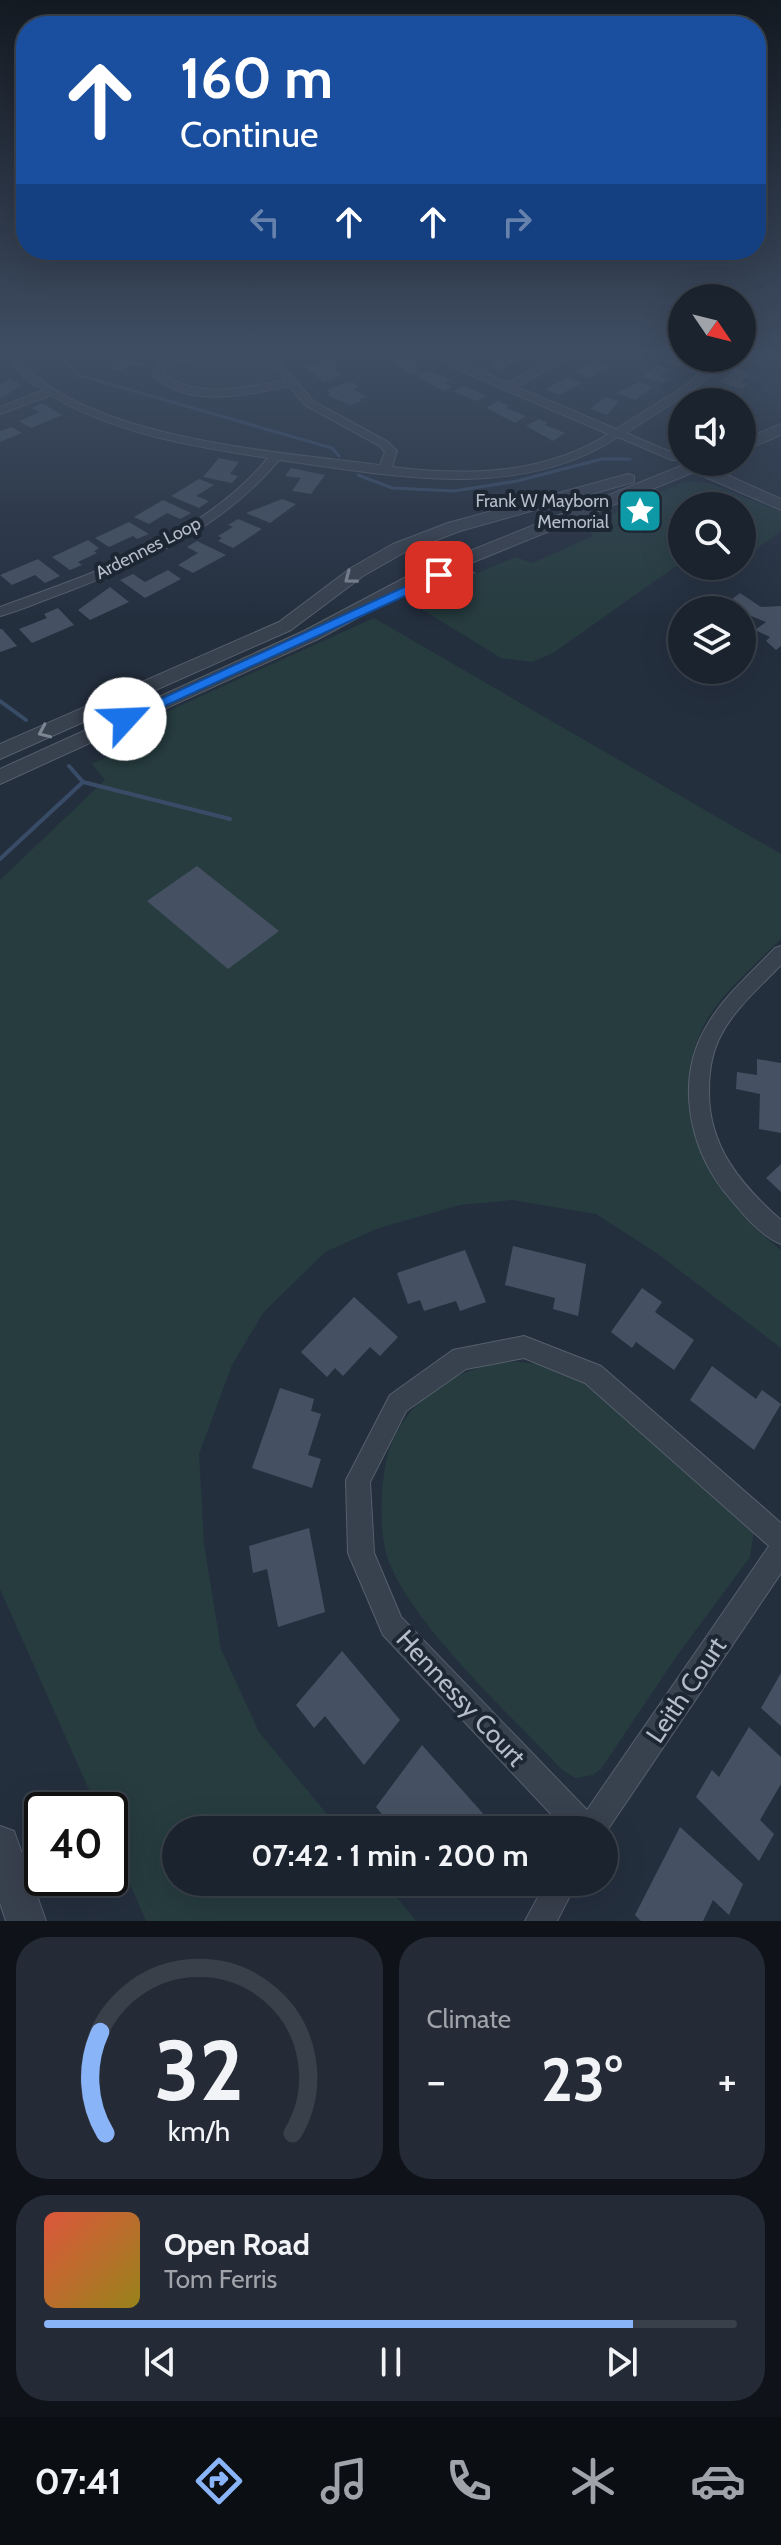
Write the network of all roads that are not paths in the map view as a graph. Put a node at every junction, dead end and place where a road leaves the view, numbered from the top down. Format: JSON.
{"nodes":[{"id":1,"x":190,"y":440,"type":"edge"},
{"id":2,"x":376,"y":440,"type":"edge"},
{"id":3,"x":606,"y":440,"type":"edge"},
{"id":4,"x":634,"y":440,"type":"edge"},
{"id":5,"x":668,"y":453,"type":"edge"},
{"id":6,"x":276,"y":456,"type":"junction"},
{"id":7,"x":668,"y":467,"type":"edge"},
{"id":8,"x":385,"y":469,"type":"junction"},
{"id":9,"x":668,"y":470,"type":"edge"},
{"id":10,"x":719,"y":476,"type":"edge"},
{"id":11,"x":781,"y":505,"type":"edge"},
{"id":12,"x":543,"y":526,"type":"junction"},
{"id":13,"x":379,"y":600,"type":"junction"},
{"id":14,"x":0,"y":612,"type":"edge"},
{"id":15,"x":0,"y":752,"type":"edge"},
{"id":16,"x":0,"y":777,"type":"edge"},
{"id":17,"x":781,"y":953,"type":"edge"},
{"id":18,"x":781,"y":1234,"type":"edge"},
{"id":19,"x":781,"y":1540,"type":"edge"},
{"id":20,"x":781,"y":1551,"type":"edge"},
{"id":21,"x":575,"y":1816,"type":"edge"},
{"id":22,"x":598,"y":1816,"type":"edge"},
{"id":23,"x":0,"y":1845,"type":"edge"},
{"id":24,"x":554,"y":1896,"type":"edge"},
{"id":25,"x":26,"y":1921,"type":"edge"},
{"id":26,"x":540,"y":1921,"type":"edge"}],
"edges":[{"from":1,"to":6,"type":"street"},
{"from":2,"to":8,"type":"street"},
{"from":3,"to":8,"type":"street"},
{"from":4,"to":5,"type":"street"},
{"from":6,"to":8,"type":"street"},
{"from":6,"to":14,"type":"street","name":"Ardennes Loop"},
{"from":7,"to":15,"type":"street","one_way":true},
{"from":9,"to":12,"type":"street"},
{"from":10,"to":11,"type":"street"},
{"from":12,"to":13,"type":"street"},
{"from":12,"to":13,"type":"street"},
{"from":13,"to":16,"type":"street"},
{"from":17,"to":18,"type":"street"},
{"from":19,"to":21,"type":"street","name":"Hennessy Court"},
{"from":20,"to":22,"type":"street","name":"Leith Court"},
{"from":23,"to":25,"type":"street"},
{"from":24,"to":26,"type":"street"}]}
